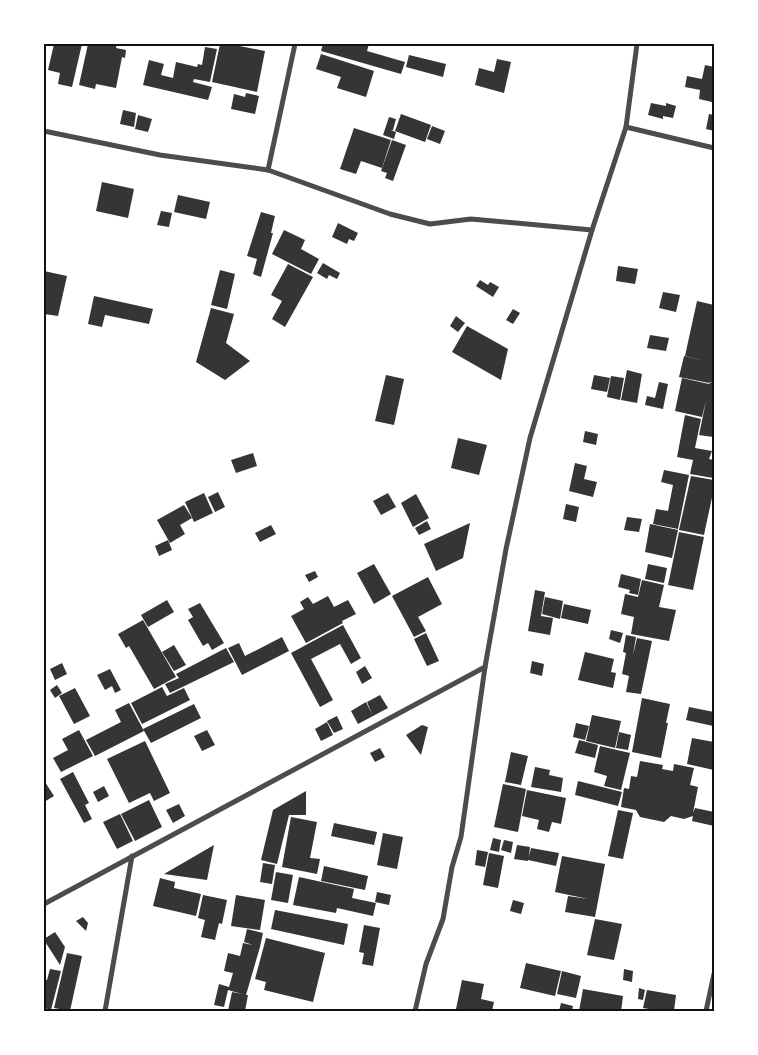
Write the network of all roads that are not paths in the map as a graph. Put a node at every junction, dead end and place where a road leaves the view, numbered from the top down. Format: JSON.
{"nodes":[{"id":1,"x":295,"y":44,"type":"edge"},
{"id":2,"x":637,"y":44,"type":"edge"},
{"id":3,"x":626,"y":127,"type":"junction"},
{"id":4,"x":44,"y":131,"type":"edge"},
{"id":5,"x":714,"y":148,"type":"edge"},
{"id":6,"x":268,"y":170,"type":"junction"},
{"id":7,"x":592,"y":230,"type":"junction"},
{"id":8,"x":484,"y":667,"type":"junction"},
{"id":9,"x":132,"y":856,"type":"junction"},
{"id":10,"x":44,"y":904,"type":"edge"},
{"id":11,"x":714,"y":974,"type":"edge"},
{"id":12,"x":105,"y":1011,"type":"edge"},
{"id":13,"x":415,"y":1011,"type":"edge"},
{"id":14,"x":706,"y":1011,"type":"edge"}],
"edges":[{"from":1,"to":6,"type":"street"},
{"from":2,"to":3,"type":"street"},
{"from":3,"to":5,"type":"street"},
{"from":3,"to":7,"type":"street"},
{"from":4,"to":6,"type":"street"},
{"from":6,"to":7,"type":"street"},
{"from":7,"to":8,"type":"street"},
{"from":8,"to":9,"type":"street"},
{"from":8,"to":13,"type":"street"},
{"from":9,"to":10,"type":"street"},
{"from":9,"to":12,"type":"street"},
{"from":11,"to":14,"type":"street"}]}
